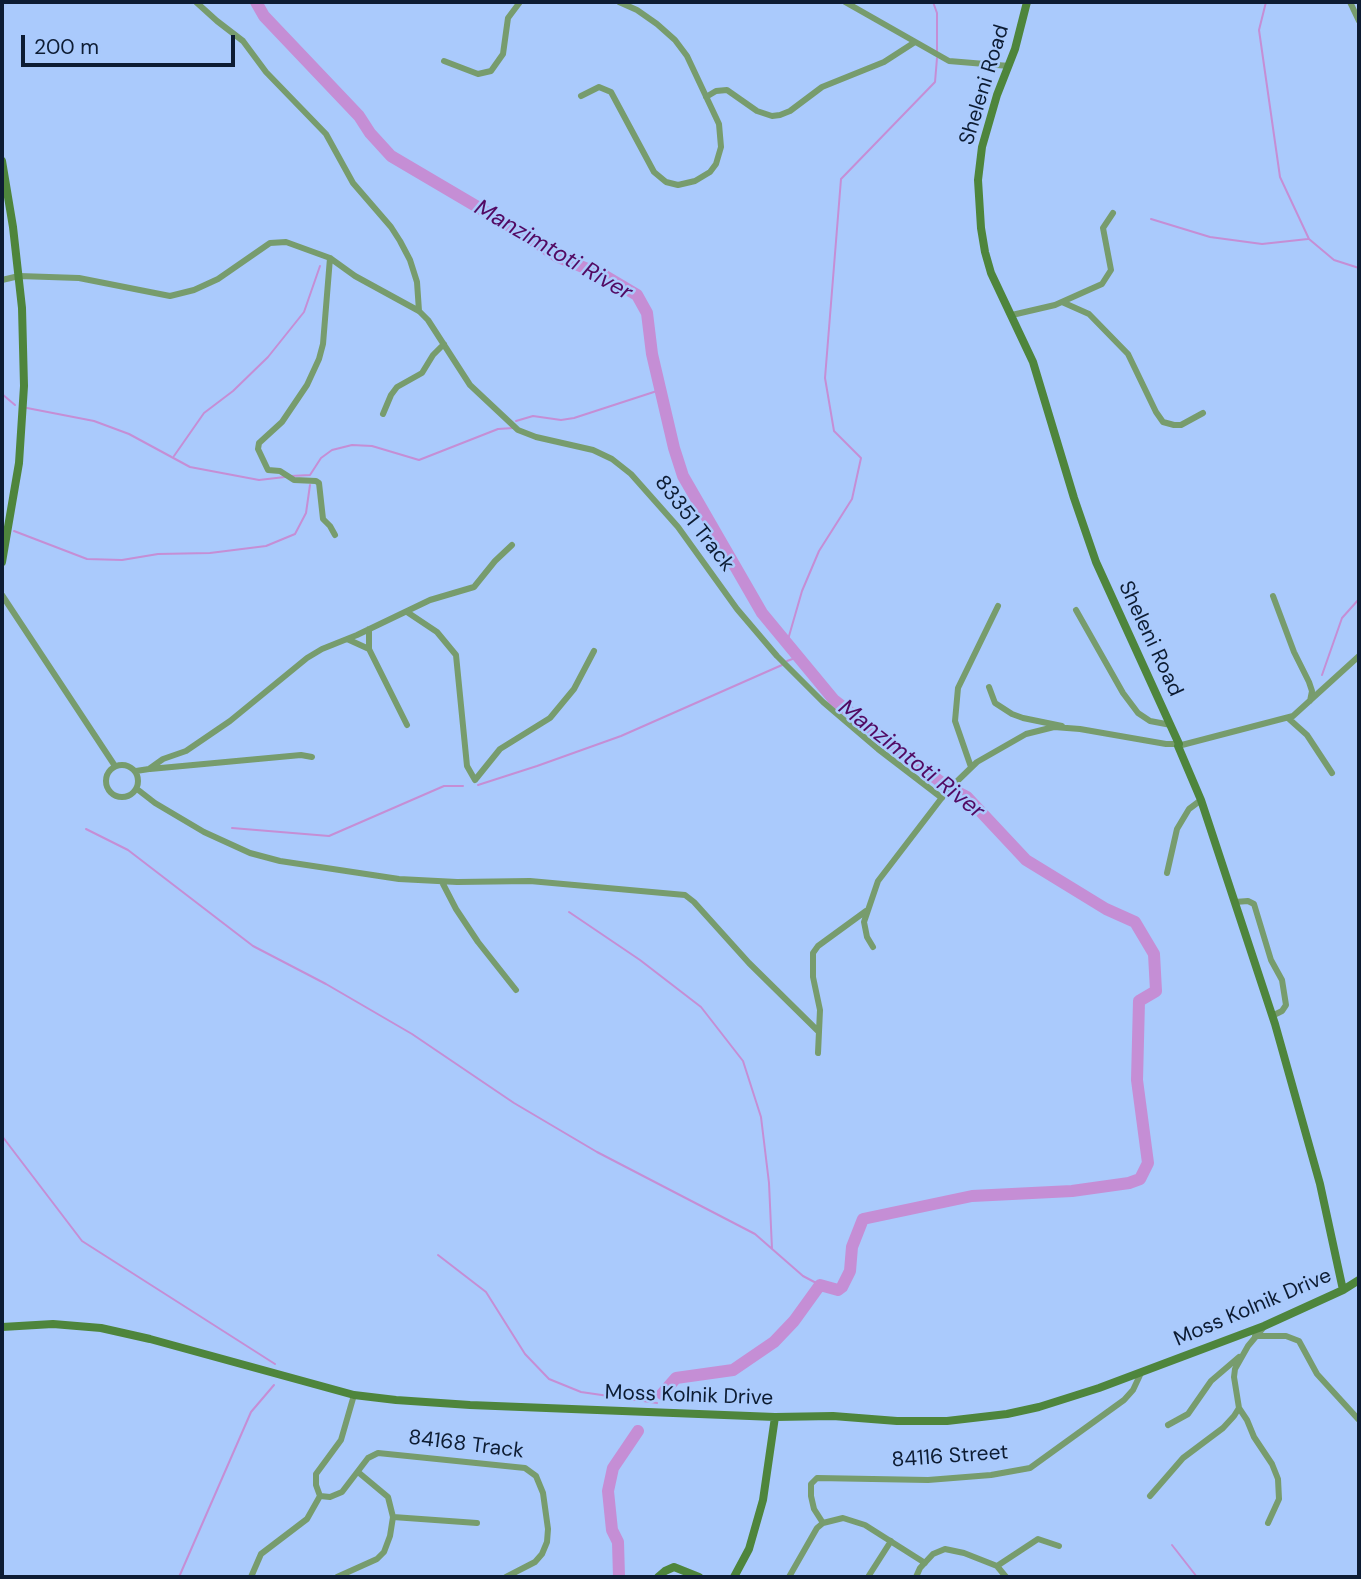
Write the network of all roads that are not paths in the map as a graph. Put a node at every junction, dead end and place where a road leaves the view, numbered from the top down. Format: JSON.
{"nodes":[{"id":1,"x":196,"y":2,"type":"edge"},
{"id":2,"x":520,"y":2,"type":"edge"},
{"id":3,"x":619,"y":2,"type":"edge"},
{"id":4,"x":845,"y":2,"type":"edge"},
{"id":5,"x":1027,"y":2,"type":"edge"},
{"id":6,"x":1350,"y":2,"type":"edge"},
{"id":7,"x":1359,"y":21,"type":"edge"},
{"id":8,"x":915,"y":42,"type":"junction"},
{"id":9,"x":444,"y":61,"type":"dead end"},
{"id":10,"x":1009,"y":66,"type":"junction"},
{"id":11,"x":582,"y":96,"type":"dead end"},
{"id":12,"x":706,"y":97,"type":"junction"},
{"id":13,"x":2,"y":161,"type":"edge"},
{"id":14,"x":3,"y":176,"type":"edge"},
{"id":15,"x":1113,"y":213,"type":"dead end"},
{"id":16,"x":330,"y":258,"type":"junction"},
{"id":17,"x":19,"y":276,"type":"junction"},
{"id":18,"x":2,"y":280,"type":"edge"},
{"id":19,"x":1062,"y":302,"type":"junction"},
{"id":20,"x":419,"y":313,"type":"junction"},
{"id":21,"x":1012,"y":314,"type":"junction"},
{"id":22,"x":444,"y":344,"type":"junction"},
{"id":23,"x":1203,"y":413,"type":"dead end"},
{"id":24,"x":383,"y":414,"type":"dead end"},
{"id":25,"x":335,"y":535,"type":"dead end"},
{"id":26,"x":512,"y":545,"type":"dead end"},
{"id":27,"x":2,"y":562,"type":"edge"},
{"id":28,"x":2,"y":594,"type":"edge"},
{"id":29,"x":1273,"y":596,"type":"dead end"},
{"id":30,"x":998,"y":606,"type":"dead end"},
{"id":31,"x":1076,"y":610,"type":"dead end"},
{"id":32,"x":407,"y":612,"type":"junction"},
{"id":33,"x":369,"y":629,"type":"junction"},
{"id":34,"x":347,"y":639,"type":"junction"},
{"id":35,"x":369,"y":649,"type":"junction"},
{"id":36,"x":594,"y":651,"type":"dead end"},
{"id":37,"x":1359,"y":656,"type":"edge"},
{"id":38,"x":989,"y":687,"type":"dead end"},
{"id":39,"x":1309,"y":703,"type":"junction"},
{"id":40,"x":1288,"y":718,"type":"junction"},
{"id":41,"x":407,"y":725,"type":"dead end"},
{"id":42,"x":1171,"y":725,"type":"junction"},
{"id":43,"x":1067,"y":727,"type":"junction"},
{"id":44,"x":1179,"y":745,"type":"junction"},
{"id":45,"x":312,"y":757,"type":"dead end"},
{"id":46,"x":115,"y":766,"type":"junction"},
{"id":47,"x":971,"y":766,"type":"junction"},
{"id":48,"x":149,"y":769,"type":"junction"},
{"id":49,"x":136,"y":771,"type":"junction"},
{"id":50,"x":1332,"y":774,"type":"dead end"},
{"id":51,"x":137,"y":789,"type":"junction"},
{"id":52,"x":942,"y":798,"type":"junction"},
{"id":53,"x":1200,"y":800,"type":"junction"},
{"id":54,"x":1167,"y":873,"type":"dead end"},
{"id":55,"x":442,"y":882,"type":"junction"},
{"id":56,"x":1235,"y":902,"type":"junction"},
{"id":57,"x":866,"y":911,"type":"junction"},
{"id":58,"x":873,"y":947,"type":"dead end"},
{"id":59,"x":516,"y":990,"type":"dead end"},
{"id":60,"x":1272,"y":1016,"type":"junction"},
{"id":61,"x":818,"y":1031,"type":"junction"},
{"id":62,"x":818,"y":1052,"type":"dead end"},
{"id":63,"x":1359,"y":1280,"type":"edge"},
{"id":64,"x":1343,"y":1290,"type":"junction"},
{"id":65,"x":1264,"y":1326,"type":"junction"},
{"id":66,"x":2,"y":1327,"type":"edge"},
{"id":67,"x":1255,"y":1336,"type":"junction"},
{"id":68,"x":1242,"y":1354,"type":"junction"},
{"id":69,"x":1141,"y":1373,"type":"junction"},
{"id":70,"x":354,"y":1395,"type":"junction"},
{"id":71,"x":1238,"y":1408,"type":"junction"},
{"id":72,"x":775,"y":1417,"type":"junction"},
{"id":73,"x":1358,"y":1417,"type":"edge"},
{"id":74,"x":1168,"y":1425,"type":"dead end"},
{"id":75,"x":358,"y":1472,"type":"junction"},
{"id":76,"x":320,"y":1496,"type":"junction"},
{"id":77,"x":1150,"y":1496,"type":"dead end"},
{"id":78,"x":393,"y":1517,"type":"junction"},
{"id":79,"x":477,"y":1523,"type":"dead end"},
{"id":80,"x":823,"y":1523,"type":"junction"},
{"id":81,"x":1268,"y":1523,"type":"dead end"},
{"id":82,"x":891,"y":1541,"type":"junction"},
{"id":83,"x":1059,"y":1546,"type":"dead end"},
{"id":84,"x":925,"y":1563,"type":"junction"},
{"id":85,"x":998,"y":1566,"type":"junction"},
{"id":86,"x":251,"y":1577,"type":"edge"},
{"id":87,"x":337,"y":1577,"type":"edge"},
{"id":88,"x":506,"y":1577,"type":"edge"},
{"id":89,"x":658,"y":1577,"type":"edge"},
{"id":90,"x":699,"y":1577,"type":"edge"},
{"id":91,"x":734,"y":1577,"type":"edge"},
{"id":92,"x":789,"y":1577,"type":"edge"},
{"id":93,"x":868,"y":1577,"type":"edge"},
{"id":94,"x":916,"y":1577,"type":"edge"},
{"id":95,"x":1006,"y":1577,"type":"edge"}],
"edges":[{"from":1,"to":20,"type":"street"},
{"from":2,"to":9,"type":"street"},
{"from":3,"to":12,"type":"street"},
{"from":4,"to":8,"type":"street"},
{"from":5,"to":10,"type":"main road","name":"Sheleni Road"},
{"from":6,"to":7,"type":"street"},
{"from":8,"to":10,"type":"street"},
{"from":8,"to":12,"type":"street"},
{"from":10,"to":21,"type":"main road","name":"Sheleni Road"},
{"from":11,"to":12,"type":"street"},
{"from":13,"to":14,"type":"main road"},
{"from":14,"to":17,"type":"main road"},
{"from":15,"to":19,"type":"street"},
{"from":16,"to":17,"type":"street","name":"83351 Track"},
{"from":16,"to":20,"type":"street","name":"83351 Track"},
{"from":16,"to":25,"type":"street"},
{"from":17,"to":18,"type":"street","name":"83351 Track"},
{"from":17,"to":27,"type":"main road"},
{"from":19,"to":21,"type":"street"},
{"from":19,"to":23,"type":"street"},
{"from":20,"to":22,"type":"street","name":"83351 Track"},
{"from":21,"to":42,"type":"main road","name":"Sheleni Road"},
{"from":22,"to":24,"type":"street"},
{"from":22,"to":52,"type":"street","name":"83351 Track"},
{"from":26,"to":32,"type":"street"},
{"from":28,"to":46,"type":"street"},
{"from":29,"to":39,"type":"street"},
{"from":30,"to":47,"type":"street"},
{"from":31,"to":42,"type":"street"},
{"from":32,"to":33,"type":"street"},
{"from":32,"to":36,"type":"street"},
{"from":33,"to":34,"type":"street"},
{"from":33,"to":35,"type":"street"},
{"from":34,"to":35,"type":"street"},
{"from":34,"to":48,"type":"street"},
{"from":35,"to":41,"type":"street"},
{"from":37,"to":39,"type":"street"},
{"from":38,"to":43,"type":"street"},
{"from":39,"to":40,"type":"street"},
{"from":40,"to":44,"type":"street"},
{"from":40,"to":50,"type":"street"},
{"from":42,"to":44,"type":"main road","name":"Sheleni Road"},
{"from":43,"to":44,"type":"street"},
{"from":43,"to":47,"type":"street"},
{"from":44,"to":53,"type":"main road","name":"Sheleni Road"},
{"from":45,"to":48,"type":"street"},
{"from":46,"to":49,"type":"street"},
{"from":46,"to":51,"type":"street"},
{"from":47,"to":52,"type":"street"},
{"from":48,"to":49,"type":"street"},
{"from":49,"to":51,"type":"street"},
{"from":51,"to":55,"type":"street"},
{"from":52,"to":57,"type":"street"},
{"from":53,"to":54,"type":"street"},
{"from":53,"to":56,"type":"main road","name":"Sheleni Road"},
{"from":55,"to":59,"type":"street"},
{"from":55,"to":61,"type":"street"},
{"from":56,"to":60,"type":"main road","name":"Sheleni Road"},
{"from":56,"to":60,"type":"street"},
{"from":57,"to":58,"type":"street"},
{"from":57,"to":61,"type":"street"},
{"from":60,"to":64,"type":"main road","name":"Sheleni Road"},
{"from":61,"to":62,"type":"street"},
{"from":63,"to":64,"type":"main road","name":"Moss Kolnik Drive"},
{"from":64,"to":65,"type":"main road","name":"Moss Kolnik Drive"},
{"from":65,"to":67,"type":"street"},
{"from":65,"to":69,"type":"main road","name":"Moss Kolnik Drive"},
{"from":66,"to":70,"type":"main road","name":"Moss Kolnik Drive"},
{"from":67,"to":68,"type":"street"},
{"from":67,"to":73,"type":"street"},
{"from":68,"to":71,"type":"street"},
{"from":68,"to":74,"type":"street"},
{"from":69,"to":72,"type":"main road","name":"Moss Kolnik Drive"},
{"from":69,"to":80,"type":"street","name":"84116 Street"},
{"from":70,"to":72,"type":"main road","name":"Moss Kolnik Drive"},
{"from":70,"to":76,"type":"street"},
{"from":71,"to":77,"type":"street"},
{"from":71,"to":81,"type":"street"},
{"from":72,"to":91,"type":"main road"},
{"from":75,"to":76,"type":"street"},
{"from":75,"to":78,"type":"street"},
{"from":75,"to":88,"type":"street","name":"84168 Track"},
{"from":76,"to":86,"type":"street"},
{"from":78,"to":79,"type":"street"},
{"from":78,"to":87,"type":"street"},
{"from":80,"to":82,"type":"street"},
{"from":80,"to":92,"type":"street"},
{"from":82,"to":84,"type":"street"},
{"from":82,"to":93,"type":"street"},
{"from":83,"to":85,"type":"street"},
{"from":84,"to":85,"type":"street"},
{"from":84,"to":94,"type":"street"},
{"from":85,"to":95,"type":"street"},
{"from":89,"to":90,"type":"main road"}]}
